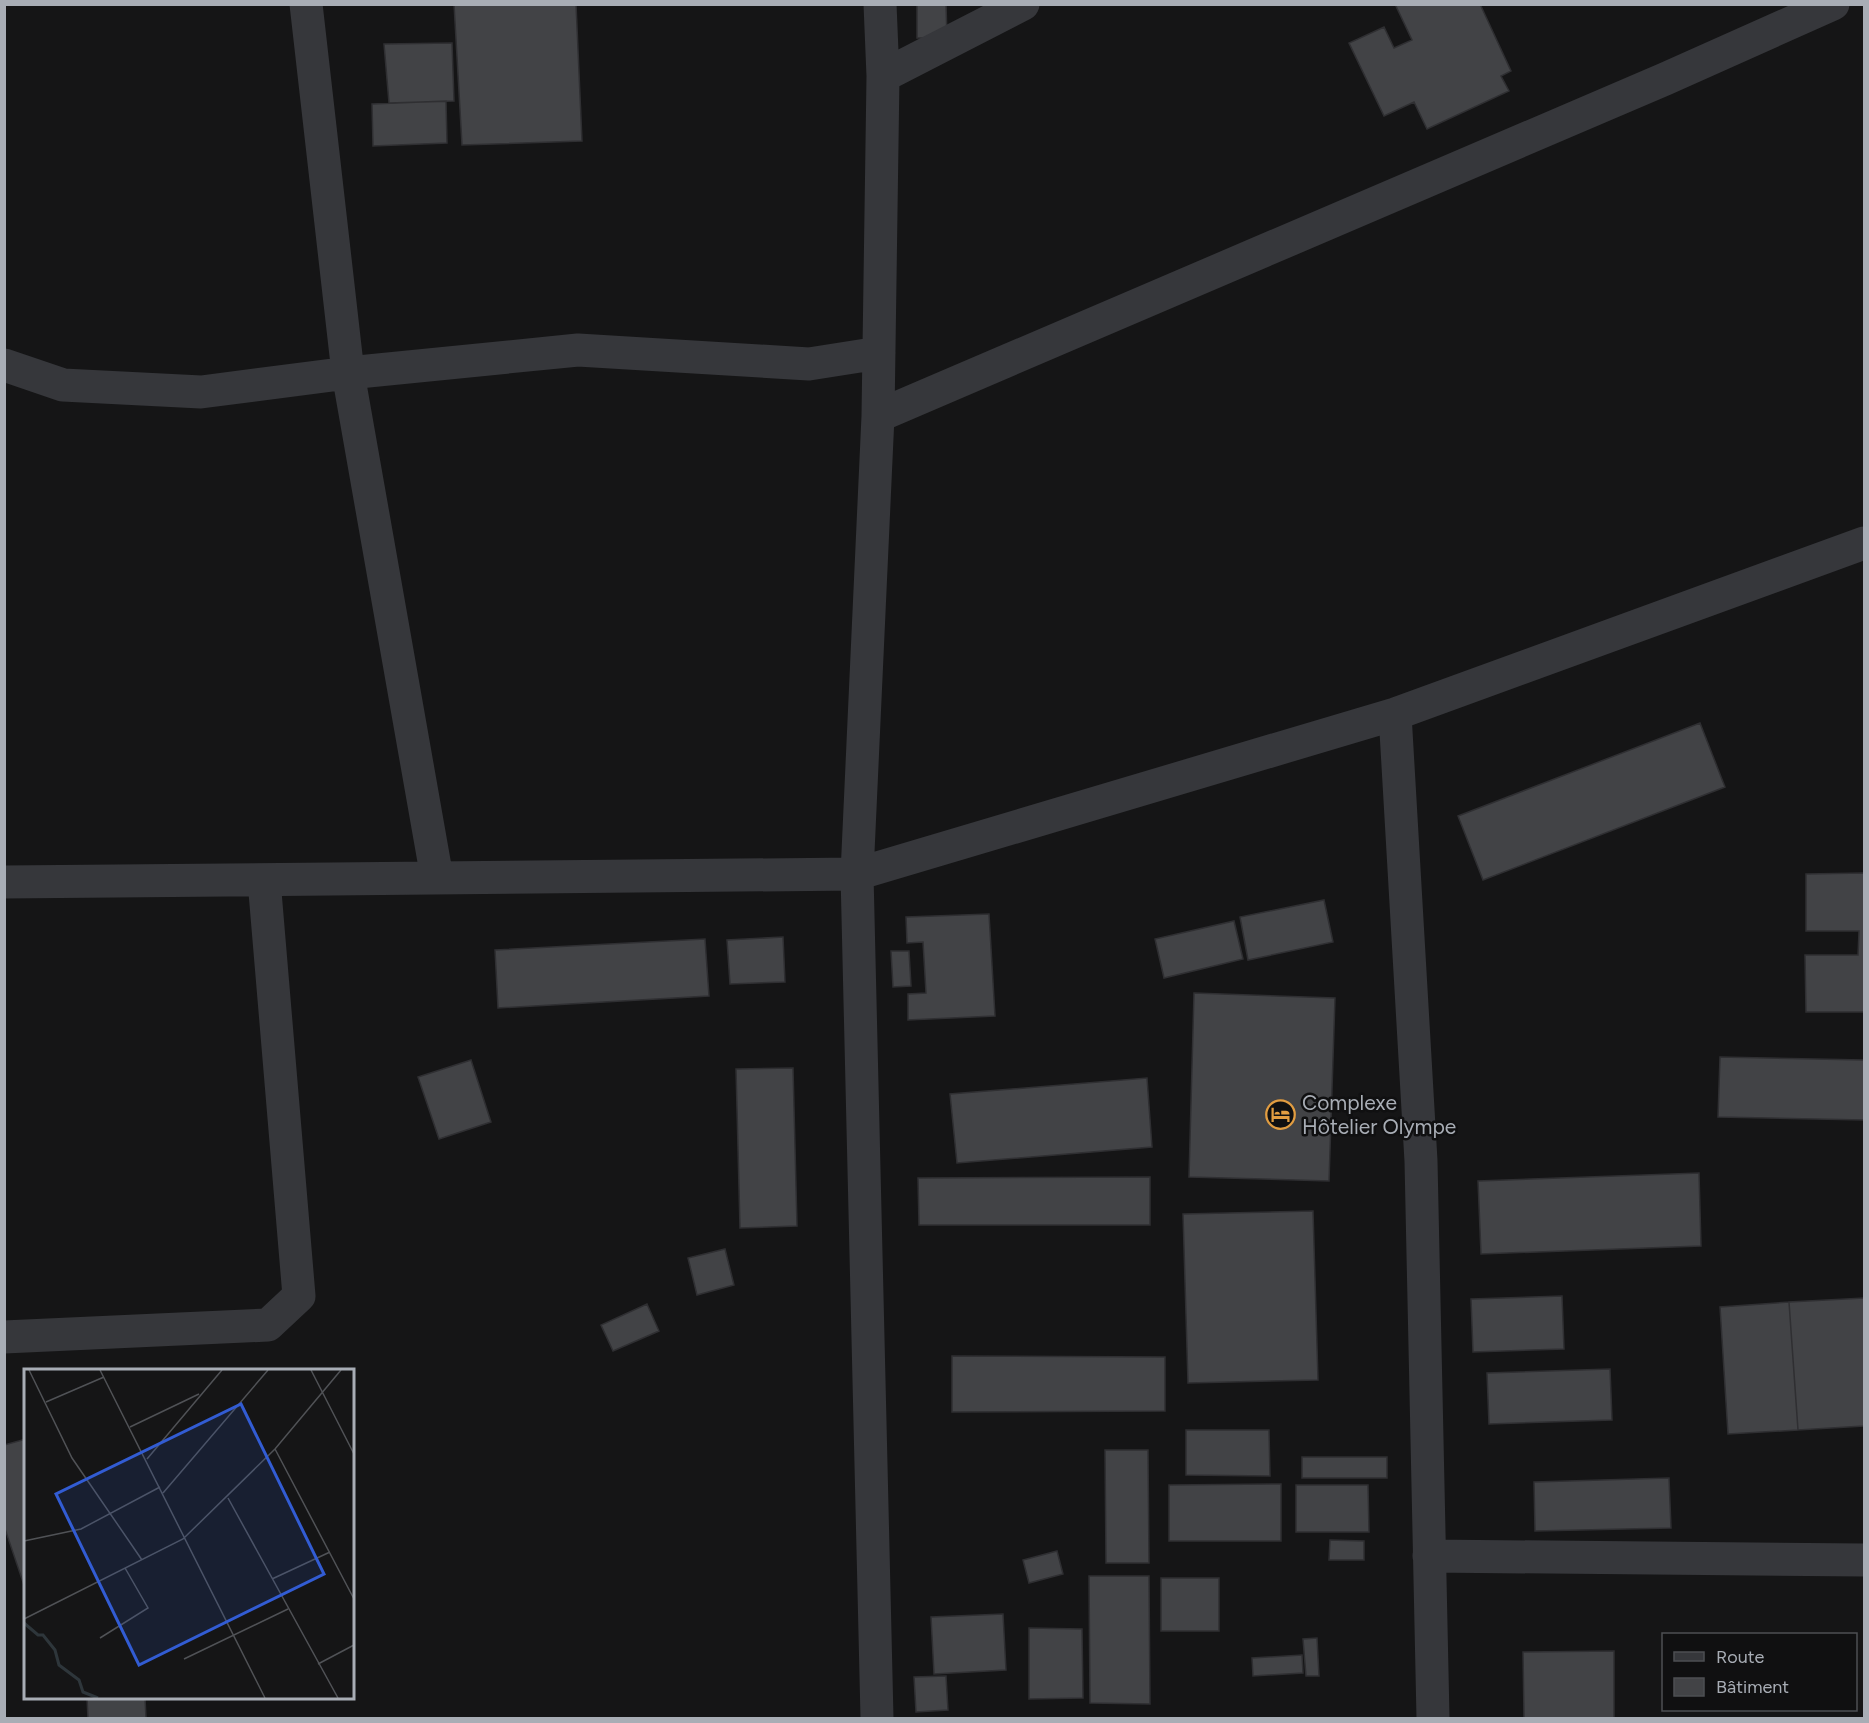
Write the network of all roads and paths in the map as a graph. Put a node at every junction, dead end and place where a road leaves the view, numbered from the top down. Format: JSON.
{"nodes":[{"id":1,"x":306,"y":4,"type":"edge"},
{"id":2,"x":880,"y":4,"type":"edge"},
{"id":3,"x":1023,"y":4,"type":"edge"},
{"id":4,"x":1833,"y":4,"type":"edge"},
{"id":5,"x":883,"y":76,"type":"junction"},
{"id":6,"x":879,"y":352,"type":"junction"},
{"id":7,"x":4,"y":365,"type":"edge"},
{"id":8,"x":348,"y":373,"type":"junction"},
{"id":9,"x":878,"y":416,"type":"junction"},
{"id":10,"x":1864,"y":543,"type":"edge"},
{"id":11,"x":1395,"y":714,"type":"junction"},
{"id":12,"x":857,"y":874,"type":"junction"},
{"id":13,"x":437,"y":878,"type":"junction"},
{"id":14,"x":264,"y":880,"type":"junction"},
{"id":15,"x":4,"y":882,"type":"edge"},
{"id":16,"x":4,"y":1337,"type":"edge"},
{"id":17,"x":1429,"y":1556,"type":"junction"},
{"id":18,"x":1864,"y":1560,"type":"edge"},
{"id":19,"x":877,"y":1719,"type":"edge"},
{"id":20,"x":1433,"y":1719,"type":"edge"}],
"edges":[{"from":1,"to":8,"type":"street"},
{"from":2,"to":5,"type":"street"},
{"from":3,"to":5,"type":"street"},
{"from":4,"to":9,"type":"street"},
{"from":5,"to":6,"type":"street"},
{"from":6,"to":8,"type":"street"},
{"from":6,"to":9,"type":"street"},
{"from":7,"to":8,"type":"street"},
{"from":8,"to":13,"type":"street"},
{"from":9,"to":12,"type":"street"},
{"from":10,"to":11,"type":"street"},
{"from":11,"to":12,"type":"street"},
{"from":11,"to":17,"type":"street"},
{"from":12,"to":13,"type":"street"},
{"from":12,"to":19,"type":"street"},
{"from":13,"to":14,"type":"street"},
{"from":14,"to":15,"type":"street"},
{"from":14,"to":16,"type":"street"},
{"from":17,"to":18,"type":"street"},
{"from":17,"to":20,"type":"street"}]}
